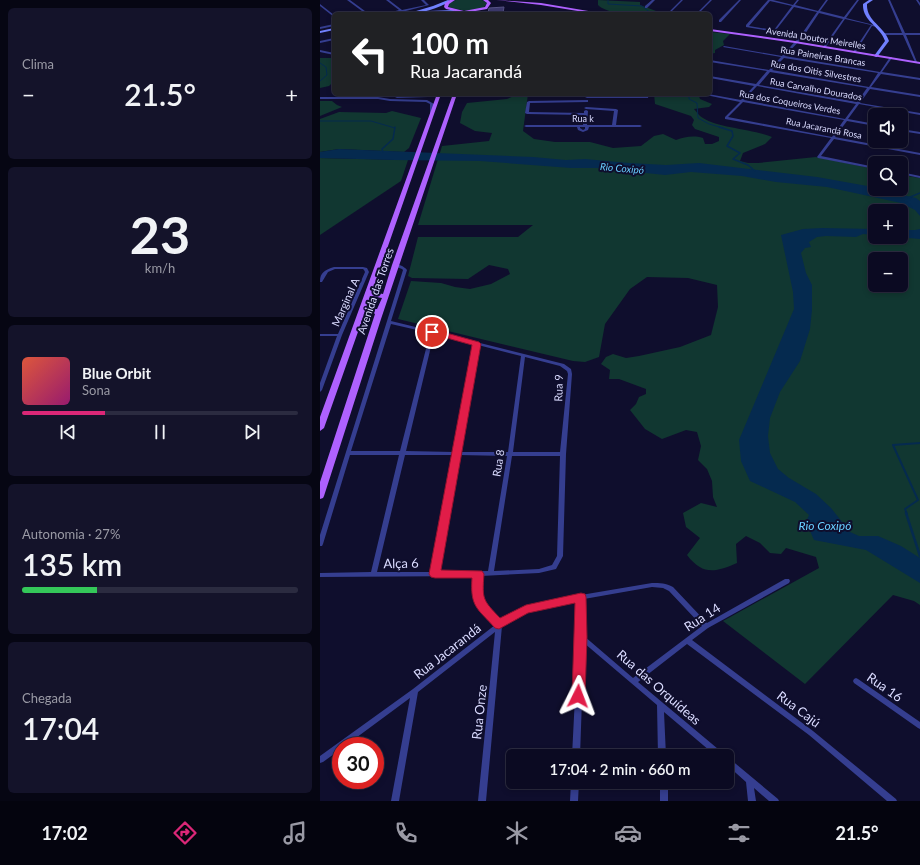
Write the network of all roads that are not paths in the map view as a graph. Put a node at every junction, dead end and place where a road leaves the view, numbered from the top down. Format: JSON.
{"nodes":[{"id":1,"x":348,"y":0,"type":"edge"},
{"id":2,"x":387,"y":0,"type":"edge"},
{"id":3,"x":422,"y":0,"type":"edge"},
{"id":4,"x":485,"y":0,"type":"edge"},
{"id":5,"x":498,"y":0,"type":"edge"},
{"id":6,"x":654,"y":0,"type":"edge"},
{"id":7,"x":682,"y":0,"type":"edge"},
{"id":8,"x":711,"y":0,"type":"edge"},
{"id":9,"x":740,"y":0,"type":"edge"},
{"id":10,"x":769,"y":0,"type":"edge"},
{"id":11,"x":798,"y":0,"type":"edge"},
{"id":12,"x":828,"y":0,"type":"edge"},
{"id":13,"x":858,"y":0,"type":"edge"},
{"id":14,"x":871,"y":0,"type":"edge"},
{"id":15,"x":889,"y":0,"type":"edge"},
{"id":16,"x":918,"y":0,"type":"edge"},
{"id":17,"x":451,"y":1,"type":"edge"},
{"id":18,"x":533,"y":3,"type":"junction"},
{"id":19,"x":320,"y":5,"type":"edge"},
{"id":20,"x":920,"y":5,"type":"edge"},
{"id":21,"x":793,"y":6,"type":"junction"},
{"id":22,"x":646,"y":7,"type":"dead end"},
{"id":23,"x":485,"y":8,"type":"junction"},
{"id":24,"x":402,"y":11,"type":"junction"},
{"id":25,"x":365,"y":12,"type":"edge"},
{"id":26,"x":397,"y":12,"type":"edge"},
{"id":27,"x":415,"y":12,"type":"edge"},
{"id":28,"x":454,"y":12,"type":"edge"},
{"id":29,"x":470,"y":12,"type":"edge"},
{"id":30,"x":482,"y":12,"type":"edge"},
{"id":31,"x":591,"y":12,"type":"edge"},
{"id":32,"x":670,"y":12,"type":"edge"},
{"id":33,"x":699,"y":12,"type":"edge"},
{"id":34,"x":818,"y":12,"type":"junction"},
{"id":35,"x":332,"y":14,"type":"edge"},
{"id":36,"x":845,"y":19,"type":"junction"},
{"id":37,"x":720,"y":21,"type":"dead end"},
{"id":38,"x":332,"y":25,"type":"edge"},
{"id":39,"x":871,"y":26,"type":"junction"},
{"id":40,"x":877,"y":26,"type":"junction"},
{"id":41,"x":320,"y":28,"type":"edge"},
{"id":42,"x":332,"y":29,"type":"edge"},
{"id":43,"x":712,"y":30,"type":"edge"},
{"id":44,"x":775,"y":30,"type":"junction"},
{"id":45,"x":320,"y":32,"type":"edge"},
{"id":46,"x":884,"y":34,"type":"junction"},
{"id":47,"x":905,"y":34,"type":"junction"},
{"id":48,"x":920,"y":34,"type":"edge"},
{"id":49,"x":802,"y":36,"type":"junction"},
{"id":50,"x":332,"y":39,"type":"edge"},
{"id":51,"x":320,"y":42,"type":"edge"},
{"id":52,"x":795,"y":42,"type":"junction"},
{"id":53,"x":724,"y":47,"type":"dead end"},
{"id":54,"x":824,"y":47,"type":"junction"},
{"id":55,"x":320,"y":51,"type":"edge"},
{"id":56,"x":854,"y":52,"type":"junction"},
{"id":57,"x":332,"y":53,"type":"edge"},
{"id":58,"x":876,"y":56,"type":"junction"},
{"id":59,"x":783,"y":57,"type":"junction"},
{"id":60,"x":891,"y":58,"type":"junction"},
{"id":61,"x":712,"y":61,"type":"edge"},
{"id":62,"x":918,"y":63,"type":"edge"},
{"id":63,"x":770,"y":71,"type":"junction"},
{"id":64,"x":880,"y":73,"type":"junction"},
{"id":65,"x":712,"y":77,"type":"edge"},
{"id":66,"x":920,"y":79,"type":"edge"},
{"id":67,"x":755,"y":85,"type":"junction"},
{"id":68,"x":869,"y":87,"type":"junction"},
{"id":69,"x":428,"y":96,"type":"edge"},
{"id":70,"x":438,"y":96,"type":"edge"},
{"id":71,"x":453,"y":96,"type":"edge"},
{"id":72,"x":618,"y":96,"type":"edge"},
{"id":73,"x":712,"y":96,"type":"edge"},
{"id":74,"x":920,"y":96,"type":"edge"},
{"id":75,"x":587,"y":97,"type":"edge"},
{"id":76,"x":320,"y":98,"type":"edge"},
{"id":77,"x":345,"y":98,"type":"joint"},
{"id":78,"x":378,"y":98,"type":"junction"},
{"id":79,"x":741,"y":101,"type":"junction"},
{"id":80,"x":858,"y":103,"type":"junction"},
{"id":81,"x":586,"y":108,"type":"junction"},
{"id":82,"x":432,"y":114,"type":"junction"},
{"id":83,"x":586,"y":114,"type":"junction"},
{"id":84,"x":920,"y":114,"type":"edge"},
{"id":85,"x":846,"y":120,"type":"junction"},
{"id":86,"x":868,"y":124,"type":"edge"},
{"id":87,"x":526,"y":126,"type":"dead end"},
{"id":88,"x":586,"y":126,"type":"junction"},
{"id":89,"x":614,"y":126,"type":"junction"},
{"id":90,"x":640,"y":126,"type":"dead end"},
{"id":91,"x":908,"y":131,"type":"edge"},
{"id":92,"x":920,"y":133,"type":"edge"},
{"id":93,"x":834,"y":138,"type":"junction"},
{"id":94,"x":920,"y":154,"type":"edge"},
{"id":95,"x":868,"y":167,"type":"edge"},
{"id":96,"x":908,"y":174,"type":"edge"},
{"id":97,"x":920,"y":177,"type":"edge"},
{"id":98,"x":395,"y":265,"type":"junction"},
{"id":99,"x":320,"y":281,"type":"edge"},
{"id":100,"x":368,"y":294,"type":"junction"},
{"id":101,"x":386,"y":296,"type":"junction"},
{"id":102,"x":362,"y":310,"type":"junction"},
{"id":103,"x":379,"y":314,"type":"junction"},
{"id":104,"x":389,"y":322,"type":"junction"},
{"id":105,"x":432,"y":332,"type":"junction"},
{"id":106,"x":320,"y":335,"type":"edge"},
{"id":107,"x":340,"y":335,"type":"junction"},
{"id":108,"x":476,"y":344,"type":"junction"},
{"id":109,"x":523,"y":356,"type":"junction"},
{"id":110,"x":320,"y":390,"type":"edge"},
{"id":111,"x":320,"y":428,"type":"edge"},
{"id":112,"x":348,"y":453,"type":"junction"},
{"id":113,"x":402,"y":453,"type":"junction"},
{"id":114,"x":457,"y":454,"type":"junction"},
{"id":115,"x":510,"y":454,"type":"junction"},
{"id":116,"x":563,"y":454,"type":"junction"},
{"id":117,"x":320,"y":496,"type":"edge"},
{"id":118,"x":320,"y":544,"type":"edge"},
{"id":119,"x":554,"y":567,"type":"joint"},
{"id":120,"x":492,"y":573,"type":"junction"},
{"id":121,"x":435,"y":574,"type":"junction"},
{"id":122,"x":478,"y":574,"type":"junction"},
{"id":123,"x":320,"y":575,"type":"edge"},
{"id":124,"x":373,"y":575,"type":"junction"},
{"id":125,"x":788,"y":581,"type":"dead end"},
{"id":126,"x":581,"y":597,"type":"junction"},
{"id":127,"x":499,"y":625,"type":"junction"},
{"id":128,"x":706,"y":626,"type":"junction"},
{"id":129,"x":581,"y":637,"type":"junction"},
{"id":130,"x":687,"y":640,"type":"junction"},
{"id":131,"x":634,"y":681,"type":"junction"},
{"id":132,"x":856,"y":681,"type":"dead end"},
{"id":133,"x":415,"y":691,"type":"junction"},
{"id":134,"x":660,"y":704,"type":"junction"},
{"id":135,"x":920,"y":726,"type":"edge"},
{"id":136,"x":576,"y":749,"type":"edge"},
{"id":137,"x":662,"y":749,"type":"edge"},
{"id":138,"x":713,"y":749,"type":"edge"},
{"id":139,"x":321,"y":762,"type":"edge"},
{"id":140,"x":734,"y":767,"type":"edge"},
{"id":141,"x":750,"y":781,"type":"junction"},
{"id":142,"x":575,"y":789,"type":"edge"},
{"id":143,"x":664,"y":789,"type":"edge"},
{"id":144,"x":396,"y":801,"type":"edge"},
{"id":145,"x":482,"y":801,"type":"edge"},
{"id":146,"x":574,"y":801,"type":"edge"},
{"id":147,"x":664,"y":801,"type":"edge"},
{"id":148,"x":752,"y":801,"type":"edge"},
{"id":149,"x":775,"y":801,"type":"edge"},
{"id":150,"x":893,"y":801,"type":"edge"}],
"edges":[{"from":1,"to":25,"type":"street"},
{"from":2,"to":24,"type":"street"},
{"from":3,"to":24,"type":"street"},
{"from":4,"to":23,"type":"main road"},
{"from":5,"to":18,"type":"main road"},
{"from":6,"to":22,"type":"street"},
{"from":7,"to":32,"type":"street"},
{"from":8,"to":33,"type":"street"},
{"from":9,"to":37,"type":"street"},
{"from":10,"to":21,"type":"street"},
{"from":10,"to":44,"type":"street"},
{"from":11,"to":21,"type":"street"},
{"from":12,"to":34,"type":"street"},
{"from":13,"to":36,"type":"street"},
{"from":14,"to":40,"type":"street"},
{"from":15,"to":47,"type":"street"},
{"from":16,"to":20,"type":"street"},
{"from":17,"to":27,"type":"street"},
{"from":17,"to":28,"type":"main road"},
{"from":18,"to":23,"type":"main road"},
{"from":18,"to":31,"type":"main road"},
{"from":19,"to":35,"type":"street"},
{"from":21,"to":34,"type":"street"},
{"from":21,"to":44,"type":"street"},
{"from":23,"to":29,"type":"main road"},
{"from":23,"to":30,"type":"main road"},
{"from":24,"to":26,"type":"street"},
{"from":34,"to":36,"type":"street"},
{"from":34,"to":49,"type":"street"},
{"from":36,"to":39,"type":"street"},
{"from":36,"to":54,"type":"street"},
{"from":38,"to":41,"type":"street"},
{"from":39,"to":40,"type":"street"},
{"from":39,"to":56,"type":"street"},
{"from":40,"to":46,"type":"street"},
{"from":42,"to":45,"type":"street"},
{"from":43,"to":52,"type":"main road","name":"Avenida Doutor Meirelles"},
{"from":44,"to":49,"type":"street"},
{"from":46,"to":47,"type":"street"},
{"from":46,"to":58,"type":"street"},
{"from":47,"to":48,"type":"street"},
{"from":47,"to":62,"type":"street"},
{"from":49,"to":52,"type":"street"},
{"from":50,"to":51,"type":"street"},
{"from":52,"to":54,"type":"main road","name":"Avenida Doutor Meirelles"},
{"from":52,"to":59,"type":"street"},
{"from":53,"to":59,"type":"street","name":"Rua Paineiras Brancas"},
{"from":54,"to":56,"type":"main road","name":"Avenida Doutor Meirelles"},
{"from":55,"to":57,"type":"street"},
{"from":56,"to":58,"type":"main road","name":"Avenida Doutor Meirelles"},
{"from":58,"to":60,"type":"main road","name":"Avenida Doutor Meirelles"},
{"from":59,"to":63,"type":"street"},
{"from":59,"to":64,"type":"street","name":"Rua Paineiras Brancas"},
{"from":60,"to":62,"type":"main road","name":"Avenida Doutor Meirelles"},
{"from":60,"to":64,"type":"street"},
{"from":61,"to":63,"type":"street","name":"Rua dos Oitis Silvestres"},
{"from":63,"to":67,"type":"street"},
{"from":63,"to":68,"type":"street","name":"Rua dos Oitis Silvestres"},
{"from":64,"to":66,"type":"street","name":"Rua Paineiras Brancas"},
{"from":64,"to":68,"type":"street"},
{"from":65,"to":67,"type":"street","name":"Rua Carvalho Dourados"},
{"from":67,"to":79,"type":"street"},
{"from":67,"to":80,"type":"street","name":"Rua Carvalho Dourados"},
{"from":68,"to":74,"type":"street","name":"Rua dos Oitis Silvestres"},
{"from":68,"to":80,"type":"street"},
{"from":69,"to":78,"type":"street"},
{"from":70,"to":82,"type":"main road","name":"Avenida das Torres"},
{"from":71,"to":98,"type":"main road","name":"Avenida das Torres"},
{"from":72,"to":75,"type":"street"},
{"from":73,"to":79,"type":"street","name":"Rua dos Coqueiros Verdes"},
{"from":75,"to":81,"type":"street"},
{"from":75,"to":83,"type":"street"},
{"from":76,"to":77,"type":"street"},
{"from":77,"to":78,"type":"street"},
{"from":78,"to":82,"type":"street"},
{"from":79,"to":85,"type":"street","name":"Rua dos Coqueiros Verdes"},
{"from":79,"to":93,"type":"street","name":"Rua Jacarandá Rosa"},
{"from":80,"to":84,"type":"street","name":"Rua Carvalho Dourados"},
{"from":80,"to":85,"type":"street"},
{"from":81,"to":83,"type":"street"},
{"from":81,"to":89,"type":"street"},
{"from":82,"to":100,"type":"main road","name":"Avenida das Torres"},
{"from":83,"to":88,"type":"street"},
{"from":85,"to":86,"type":"street","name":"Rua dos Coqueiros Verdes"},
{"from":85,"to":93,"type":"street"},
{"from":87,"to":88,"type":"street","name":"Rua k"},
{"from":88,"to":89,"type":"street","name":"Rua k"},
{"from":89,"to":90,"type":"street","name":"Rua k"},
{"from":91,"to":92,"type":"street"},
{"from":93,"to":94,"type":"street","name":"Rua Jacarandá Rosa"},
{"from":93,"to":95,"type":"street"},
{"from":96,"to":97,"type":"street"},
{"from":98,"to":101,"type":"main road","name":"Avenida das Torres"},
{"from":98,"to":104,"type":"street"},
{"from":99,"to":107,"type":"street","name":"Marginal A"},
{"from":100,"to":101,"type":"main road"},
{"from":100,"to":102,"type":"main road","name":"Avenida das Torres"},
{"from":101,"to":103,"type":"main road","name":"Avenida das Torres"},
{"from":102,"to":103,"type":"main road"},
{"from":102,"to":111,"type":"main road","name":"Avenida das Torres"},
{"from":103,"to":117,"type":"main road","name":"Avenida das Torres"},
{"from":104,"to":105,"type":"street","name":"Rua 9"},
{"from":104,"to":112,"type":"street"},
{"from":105,"to":108,"type":"street","name":"Rua 9"},
{"from":105,"to":113,"type":"street"},
{"from":106,"to":107,"type":"street"},
{"from":107,"to":110,"type":"street","name":"Marginal A"},
{"from":108,"to":109,"type":"street","name":"Rua 9"},
{"from":108,"to":114,"type":"street"},
{"from":109,"to":115,"type":"street","name":"Rua 8"},
{"from":109,"to":116,"type":"street","name":"Rua 9"},
{"from":112,"to":113,"type":"street"},
{"from":112,"to":118,"type":"street"},
{"from":113,"to":114,"type":"street"},
{"from":113,"to":124,"type":"street"},
{"from":114,"to":115,"type":"street"},
{"from":114,"to":121,"type":"street"},
{"from":115,"to":116,"type":"street"},
{"from":115,"to":120,"type":"street","name":"Rua 8"},
{"from":116,"to":119,"type":"street","name":"Rua 9"},
{"from":119,"to":120,"type":"street","name":"Alça 6"},
{"from":120,"to":122,"type":"street","name":"Alça 6"},
{"from":121,"to":122,"type":"street","name":"Alça 6"},
{"from":121,"to":124,"type":"street","name":"Alça 6"},
{"from":122,"to":127,"type":"street"},
{"from":123,"to":124,"type":"street","name":"Alça 6"},
{"from":125,"to":128,"type":"street","name":"Rua 14"},
{"from":126,"to":127,"type":"street","name":"Rua Jacarandá"},
{"from":126,"to":128,"type":"street","name":"Rua Jacarandá"},
{"from":126,"to":129,"type":"street"},
{"from":127,"to":133,"type":"street","name":"Rua Jacarandá"},
{"from":127,"to":145,"type":"street","name":"Rua Onze"},
{"from":128,"to":130,"type":"street","name":"Rua 14"},
{"from":129,"to":131,"type":"street","name":"Rua das Orquídeas"},
{"from":129,"to":136,"type":"street"},
{"from":130,"to":131,"type":"street","name":"Rua 14"},
{"from":130,"to":150,"type":"street","name":"Rua Cajú"},
{"from":131,"to":134,"type":"street","name":"Rua das Orquídeas"},
{"from":132,"to":135,"type":"street","name":"Rua 16"},
{"from":133,"to":139,"type":"street","name":"Rua Jacarandá"},
{"from":133,"to":144,"type":"street"},
{"from":134,"to":137,"type":"street"},
{"from":134,"to":138,"type":"street","name":"Rua das Orquídeas"},
{"from":140,"to":141,"type":"street"},
{"from":141,"to":148,"type":"street"},
{"from":141,"to":149,"type":"street"},
{"from":142,"to":146,"type":"street"},
{"from":143,"to":147,"type":"street"}]}
